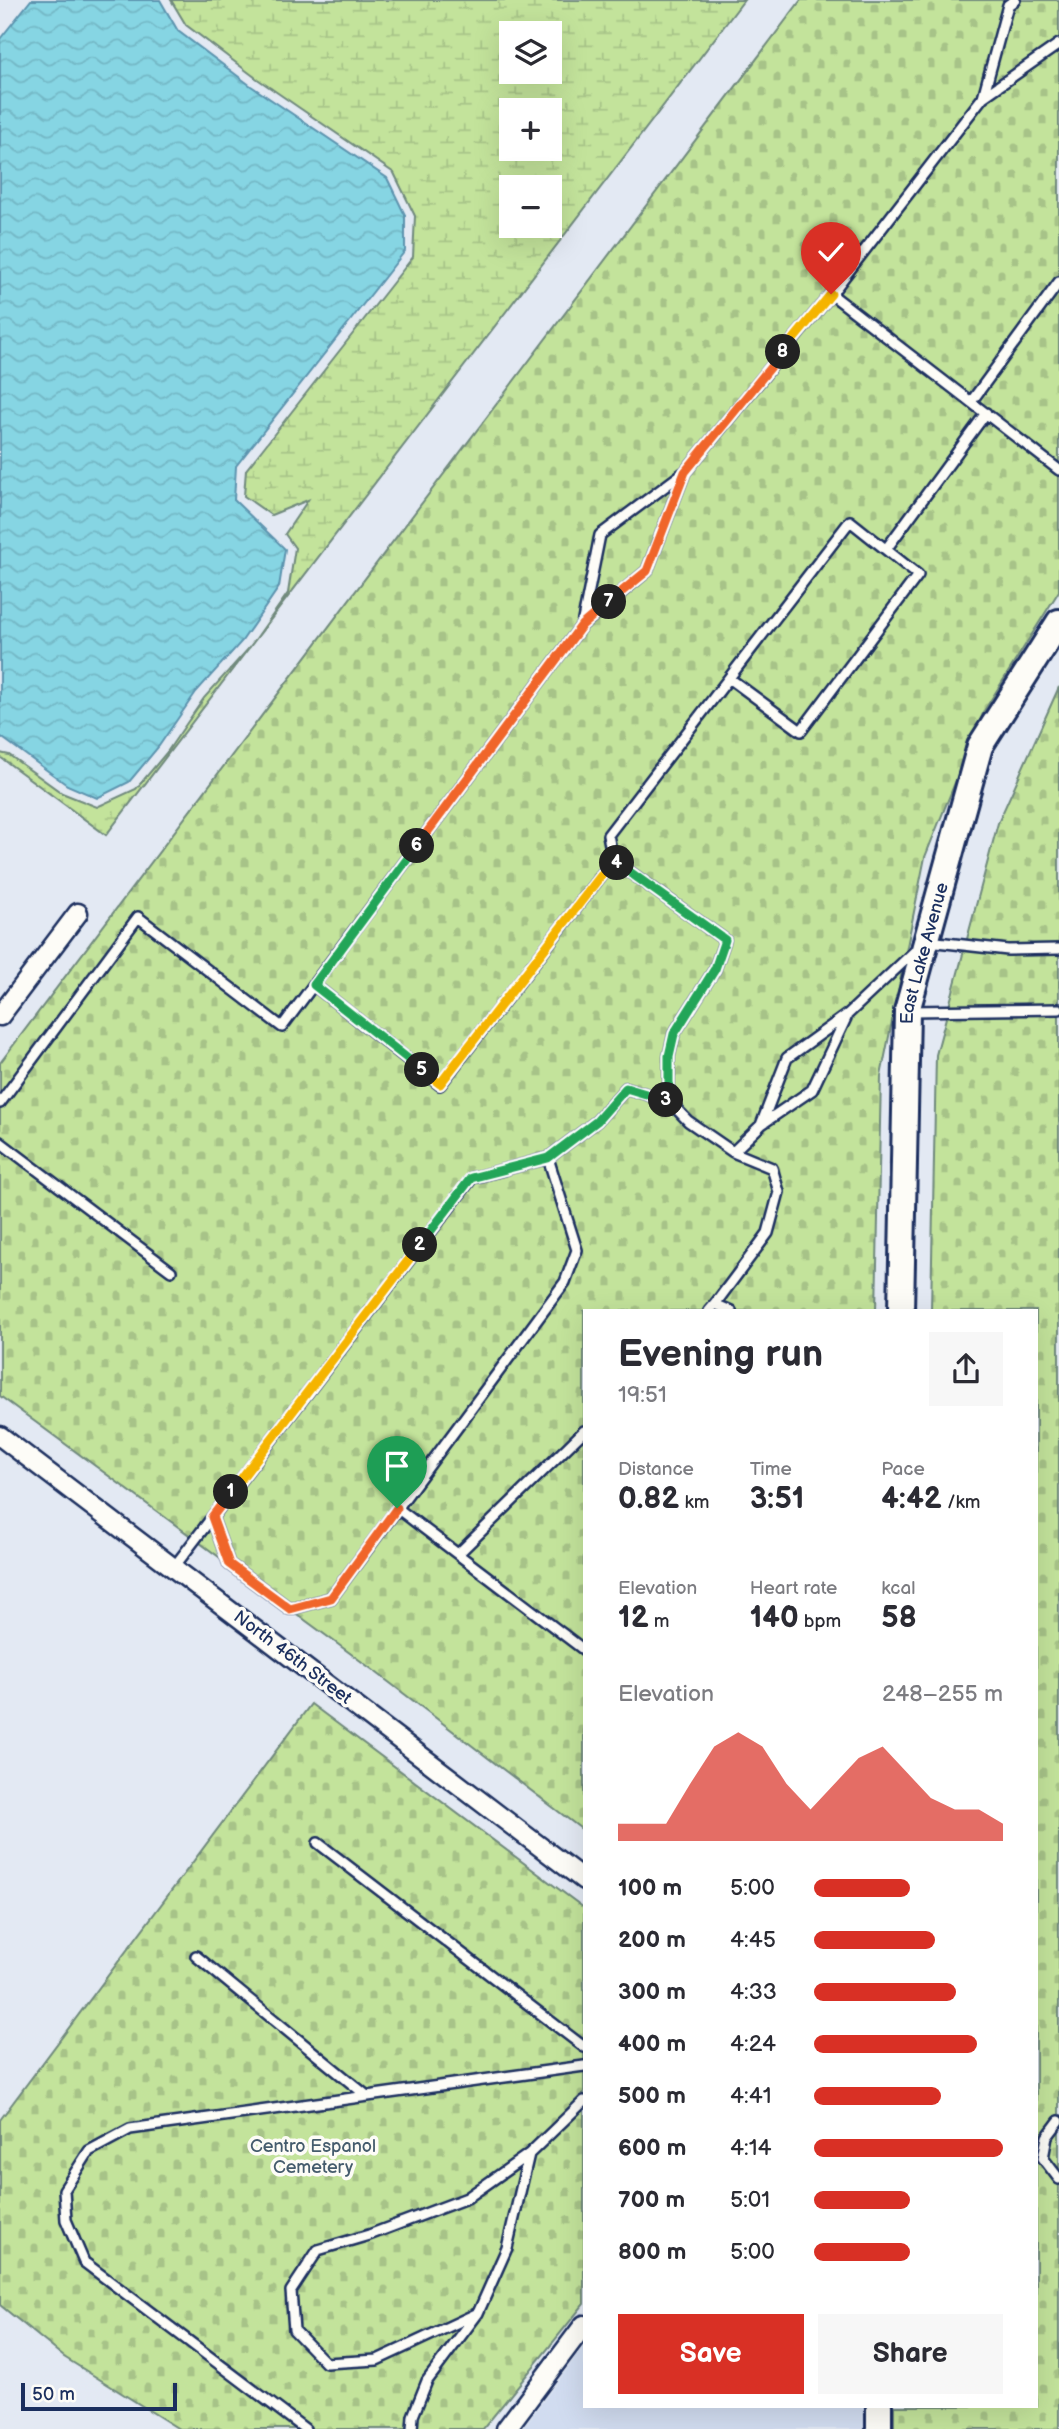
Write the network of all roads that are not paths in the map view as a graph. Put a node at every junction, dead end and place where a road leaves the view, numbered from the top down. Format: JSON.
{"nodes":[{"id":1,"x":1015,"y":0,"type":"edge"},
{"id":2,"x":1059,"y":44,"type":"edge"},
{"id":3,"x":983,"y":97,"type":"junction"},
{"id":4,"x":1058,"y":284,"type":"edge"},
{"id":5,"x":831,"y":294,"type":"junction"},
{"id":6,"x":971,"y":402,"type":"junction"},
{"id":7,"x":986,"y":413,"type":"junction"},
{"id":8,"x":1059,"y":470,"type":"edge"},
{"id":9,"x":685,"y":472,"type":"junction"},
{"id":10,"x":887,"y":548,"type":"junction"},
{"id":11,"x":1059,"y":622,"type":"edge"},
{"id":12,"x":582,"y":625,"type":"junction"},
{"id":13,"x":729,"y":678,"type":"junction"},
{"id":14,"x":613,"y":860,"type":"junction"},
{"id":15,"x":78,"y":913,"type":"dead end"},
{"id":16,"x":926,"y":941,"type":"junction"},
{"id":17,"x":1059,"y":949,"type":"edge"},
{"id":18,"x":314,"y":985,"type":"junction"},
{"id":19,"x":1059,"y":1009,"type":"edge"},
{"id":20,"x":907,"y":1012,"type":"junction"},
{"id":21,"x":848,"y":1014,"type":"junction"},
{"id":22,"x":0,"y":1016,"type":"edge"},
{"id":23,"x":669,"y":1101,"type":"junction"},
{"id":24,"x":0,"y":1103,"type":"edge"},
{"id":25,"x":761,"y":1125,"type":"junction"},
{"id":26,"x":0,"y":1142,"type":"edge"},
{"id":27,"x":733,"y":1152,"type":"junction"},
{"id":28,"x":548,"y":1158,"type":"junction"},
{"id":29,"x":172,"y":1271,"type":"dead end"},
{"id":30,"x":712,"y":1308,"type":"edge"},
{"id":31,"x":901,"y":1309,"type":"edge"},
{"id":32,"x":583,"y":1432,"type":"edge"},
{"id":33,"x":0,"y":1436,"type":"edge"},
{"id":34,"x":397,"y":1508,"type":"junction"},
{"id":35,"x":212,"y":1517,"type":"junction"},
{"id":36,"x":458,"y":1554,"type":"junction"},
{"id":37,"x":174,"y":1567,"type":"junction"},
{"id":38,"x":583,"y":1649,"type":"edge"},
{"id":39,"x":318,"y":1843,"type":"dead end"},
{"id":40,"x":583,"y":1879,"type":"edge"},
{"id":41,"x":196,"y":1956,"type":"dead end"},
{"id":42,"x":583,"y":2046,"type":"edge"},
{"id":43,"x":583,"y":2066,"type":"edge"},
{"id":44,"x":367,"y":2096,"type":"junction"},
{"id":45,"x":583,"y":2102,"type":"edge"},
{"id":46,"x":1059,"y":2121,"type":"edge"},
{"id":47,"x":529,"y":2154,"type":"junction"},
{"id":48,"x":1059,"y":2179,"type":"edge"},
{"id":49,"x":478,"y":2313,"type":"junction"},
{"id":50,"x":583,"y":2326,"type":"edge"},
{"id":51,"x":879,"y":2408,"type":"edge"},
{"id":52,"x":305,"y":2429,"type":"edge"},
{"id":53,"x":412,"y":2429,"type":"edge"},
{"id":54,"x":506,"y":2429,"type":"edge"},
{"id":55,"x":879,"y":2429,"type":"edge"}],
"edges":[{"from":1,"to":3,"type":"lane"},
{"from":2,"to":3,"type":"lane"},
{"from":3,"to":5,"type":"lane"},
{"from":4,"to":6,"type":"lane"},
{"from":5,"to":6,"type":"lane"},
{"from":5,"to":9,"type":"lane"},
{"from":6,"to":7,"type":"lane"},
{"from":7,"to":8,"type":"lane"},
{"from":7,"to":10,"type":"lane"},
{"from":9,"to":12,"type":"lane"},
{"from":9,"to":12,"type":"lane"},
{"from":10,"to":13,"type":"lane"},
{"from":10,"to":13,"type":"lane"},
{"from":11,"to":16,"type":"street","name":"East Lake Avenue"},
{"from":12,"to":18,"type":"lane"},
{"from":13,"to":14,"type":"lane"},
{"from":14,"to":18,"type":"lane"},
{"from":14,"to":23,"type":"lane"},
{"from":15,"to":22,"type":"street"},
{"from":16,"to":17,"type":"lane"},
{"from":16,"to":20,"type":"street","name":"East Lake Avenue"},
{"from":16,"to":21,"type":"lane"},
{"from":18,"to":24,"type":"lane"},
{"from":19,"to":20,"type":"lane"},
{"from":20,"to":31,"type":"street","name":"East Lake Avenue"},
{"from":21,"to":25,"type":"lane"},
{"from":21,"to":25,"type":"lane"},
{"from":23,"to":27,"type":"lane"},
{"from":23,"to":28,"type":"lane"},
{"from":25,"to":27,"type":"lane"},
{"from":26,"to":29,"type":"lane"},
{"from":27,"to":30,"type":"lane"},
{"from":28,"to":34,"type":"lane"},
{"from":28,"to":35,"type":"lane"},
{"from":32,"to":36,"type":"lane"},
{"from":33,"to":37,"type":"street","name":"North 46th Street"},
{"from":34,"to":35,"type":"lane"},
{"from":34,"to":36,"type":"lane"},
{"from":35,"to":37,"type":"lane"},
{"from":36,"to":38,"type":"lane"},
{"from":37,"to":40,"type":"street","name":"North 46th Street"},
{"from":39,"to":42,"type":"lane"},
{"from":41,"to":44,"type":"lane"},
{"from":43,"to":44,"type":"lane"},
{"from":44,"to":52,"type":"lane"},
{"from":45,"to":47,"type":"lane"},
{"from":46,"to":48,"type":"lane"},
{"from":47,"to":49,"type":"lane"},
{"from":47,"to":49,"type":"lane"},
{"from":49,"to":53,"type":"lane"},
{"from":50,"to":54,"type":"street"},
{"from":51,"to":55,"type":"street"}]}
